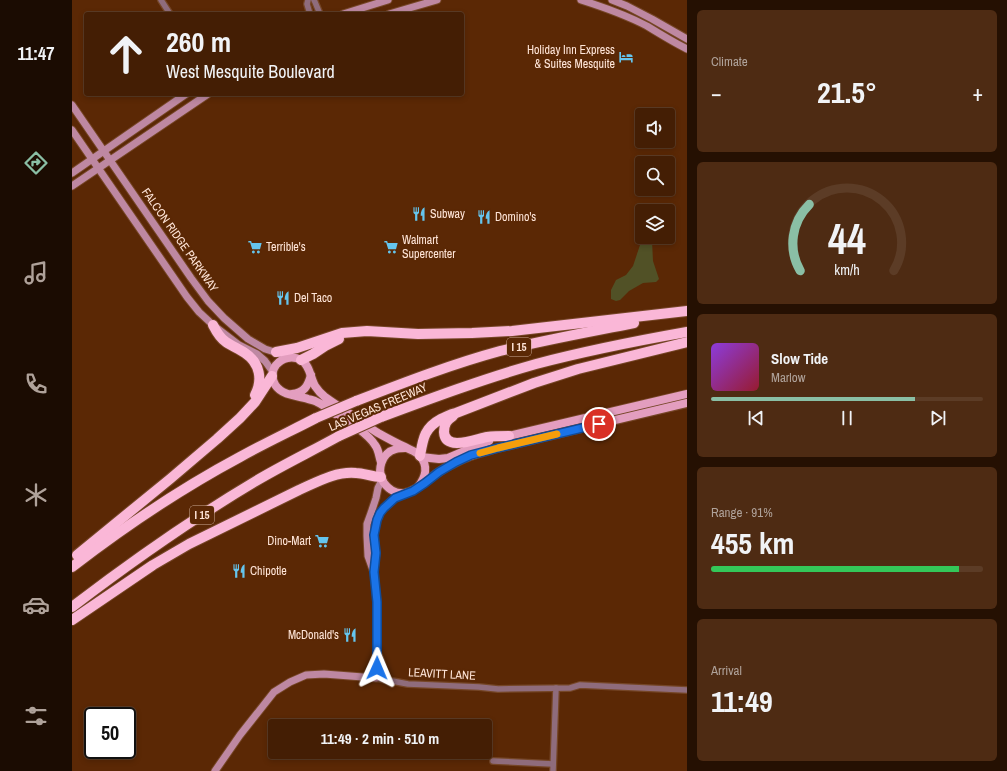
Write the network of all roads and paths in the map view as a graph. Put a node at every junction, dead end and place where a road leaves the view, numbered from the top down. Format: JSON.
{"nodes":[{"id":1,"x":161,"y":0,"type":"edge"},
{"id":2,"x":308,"y":0,"type":"edge"},
{"id":3,"x":314,"y":0,"type":"edge"},
{"id":4,"x":388,"y":0,"type":"edge"},
{"id":5,"x":437,"y":0,"type":"edge"},
{"id":6,"x":581,"y":0,"type":"edge"},
{"id":7,"x":612,"y":0,"type":"edge"},
{"id":8,"x":169,"y":12,"type":"edge"},
{"id":9,"x":309,"y":12,"type":"edge"},
{"id":10,"x":319,"y":12,"type":"edge"},
{"id":11,"x":349,"y":12,"type":"edge"},
{"id":12,"x":396,"y":12,"type":"edge"},
{"id":13,"x":687,"y":39,"type":"edge"},
{"id":14,"x":687,"y":49,"type":"edge"},
{"id":15,"x":183,"y":96,"type":"edge"},
{"id":16,"x":205,"y":96,"type":"edge"},
{"id":17,"x":72,"y":105,"type":"edge"},
{"id":18,"x":72,"y":130,"type":"edge"},
{"id":19,"x":104,"y":152,"type":"junction"},
{"id":20,"x":92,"y":160,"type":"junction"},
{"id":21,"x":110,"y":160,"type":"junction"},
{"id":22,"x":98,"y":168,"type":"junction"},
{"id":23,"x":72,"y":173,"type":"edge"},
{"id":24,"x":72,"y":186,"type":"edge"},
{"id":25,"x":687,"y":312,"type":"edge"},
{"id":26,"x":212,"y":325,"type":"junction"},
{"id":27,"x":687,"y":332,"type":"edge"},
{"id":28,"x":350,"y":333,"type":"junction"},
{"id":29,"x":687,"y":342,"type":"edge"},
{"id":30,"x":276,"y":352,"type":"junction"},
{"id":31,"x":298,"y":359,"type":"junction"},
{"id":32,"x":273,"y":374,"type":"junction"},
{"id":33,"x":311,"y":375,"type":"junction"},
{"id":34,"x":291,"y":394,"type":"junction"},
{"id":35,"x":687,"y":394,"type":"edge"},
{"id":36,"x":687,"y":403,"type":"edge"},
{"id":37,"x":456,"y":413,"type":"junction"},
{"id":38,"x":240,"y":418,"type":"junction"},
{"id":39,"x":509,"y":436,"type":"junction"},
{"id":40,"x":406,"y":448,"type":"junction"},
{"id":41,"x":421,"y":456,"type":"junction"},
{"id":42,"x":381,"y":472,"type":"junction"},
{"id":43,"x":418,"y":487,"type":"junction"},
{"id":44,"x":406,"y":493,"type":"junction"},
{"id":45,"x":72,"y":559,"type":"edge"},
{"id":46,"x":72,"y":567,"type":"edge"},
{"id":47,"x":374,"y":572,"type":"junction"},
{"id":48,"x":72,"y":607,"type":"edge"},
{"id":49,"x":72,"y":620,"type":"edge"},
{"id":50,"x":376,"y":678,"type":"junction"},
{"id":51,"x":556,"y":688,"type":"junction"},
{"id":52,"x":687,"y":690,"type":"edge"},
{"id":53,"x":493,"y":761,"type":"dead end"},
{"id":54,"x":553,"y":764,"type":"junction"},
{"id":55,"x":215,"y":771,"type":"edge"},
{"id":56,"x":552,"y":771,"type":"edge"}],
"edges":[{"from":1,"to":8,"type":"street"},
{"from":2,"to":9,"type":"street"},
{"from":3,"to":10,"type":"street"},
{"from":4,"to":11,"type":"main road"},
{"from":5,"to":12,"type":"main road"},
{"from":6,"to":14,"type":"main road"},
{"from":7,"to":13,"type":"main road"},
{"from":15,"to":19,"type":"main road"},
{"from":16,"to":21,"type":"main road"},
{"from":17,"to":19,"type":"main road","name":"FALCON RIDGE PARKWAY"},
{"from":18,"to":20,"type":"main road"},
{"from":19,"to":20,"type":"main road"},
{"from":19,"to":21,"type":"main road","name":"FALCON RIDGE PARKWAY"},
{"from":20,"to":22,"type":"main road"},
{"from":20,"to":23,"type":"main road"},
{"from":21,"to":22,"type":"main road"},
{"from":21,"to":30,"type":"main road","name":"FALCON RIDGE PARKWAY"},
{"from":22,"to":24,"type":"main road"},
{"from":22,"to":26,"type":"main road"},
{"from":25,"to":28,"type":"highway"},
{"from":25,"to":46,"type":"highway","name":"LAS VEGAS FREEWAY","number":"I 15","bridge":true},
{"from":26,"to":32,"type":"main road"},
{"from":26,"to":38,"type":"highway"},
{"from":27,"to":48,"type":"highway","name":"LAS VEGAS FREEWAY","number":"I 15","bridge":true},
{"from":28,"to":30,"type":"highway"},
{"from":28,"to":31,"type":"highway"},
{"from":29,"to":37,"type":"highway"},
{"from":30,"to":31,"type":"main road","name":"FALCON RIDGE PARKWAY"},
{"from":31,"to":32,"type":"main road"},
{"from":31,"to":33,"type":"main road"},
{"from":32,"to":34,"type":"main road"},
{"from":32,"to":38,"type":"highway"},
{"from":33,"to":34,"type":"main road"},
{"from":33,"to":40,"type":"main road"},
{"from":34,"to":42,"type":"main road"},
{"from":35,"to":39,"type":"main road"},
{"from":36,"to":43,"type":"main road"},
{"from":37,"to":39,"type":"highway"},
{"from":37,"to":41,"type":"highway"},
{"from":38,"to":45,"type":"highway"},
{"from":39,"to":41,"type":"main road"},
{"from":40,"to":41,"type":"main road"},
{"from":40,"to":42,"type":"main road"},
{"from":41,"to":43,"type":"main road"},
{"from":42,"to":44,"type":"main road"},
{"from":42,"to":47,"type":"main road"},
{"from":42,"to":49,"type":"highway"},
{"from":43,"to":44,"type":"main road"},
{"from":44,"to":47,"type":"main road"},
{"from":47,"to":50,"type":"main road"},
{"from":50,"to":51,"type":"street","name":"LEAVITT LANE"},
{"from":50,"to":55,"type":"main road","name":"LEAVITT LANE"},
{"from":51,"to":52,"type":"street","name":"LEAVITT LANE"},
{"from":51,"to":54,"type":"street"},
{"from":53,"to":54,"type":"street"},
{"from":54,"to":56,"type":"street"}]}
